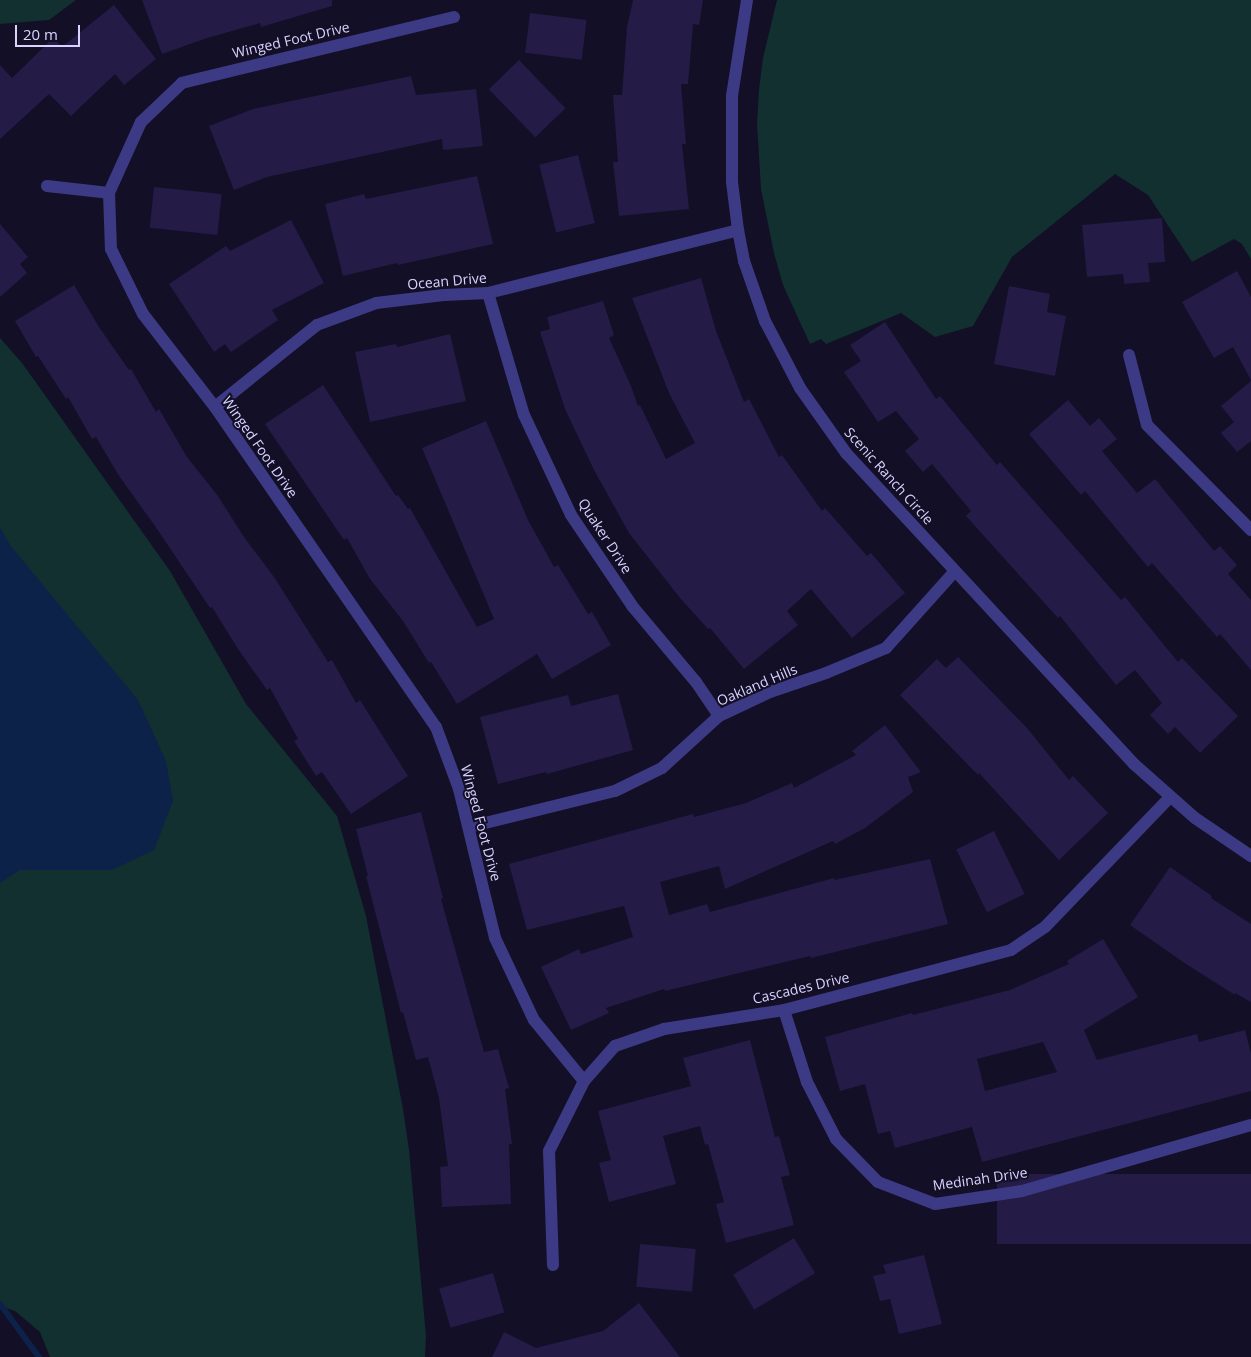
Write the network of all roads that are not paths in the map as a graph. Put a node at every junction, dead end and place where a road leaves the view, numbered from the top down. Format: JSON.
{"nodes":[{"id":1,"x":747,"y":0,"type":"edge"},
{"id":2,"x":454,"y":17,"type":"dead end"},
{"id":3,"x":47,"y":186,"type":"dead end"},
{"id":4,"x":109,"y":193,"type":"junction"},
{"id":5,"x":738,"y":230,"type":"junction"},
{"id":6,"x":488,"y":293,"type":"junction"},
{"id":7,"x":1129,"y":355,"type":"dead end"},
{"id":8,"x":215,"y":407,"type":"junction"},
{"id":9,"x":1251,"y":530,"type":"edge"},
{"id":10,"x":955,"y":571,"type":"junction"},
{"id":11,"x":719,"y":716,"type":"junction"},
{"id":12,"x":1170,"y":797,"type":"junction"},
{"id":13,"x":469,"y":827,"type":"junction"},
{"id":14,"x":1251,"y":856,"type":"edge"},
{"id":15,"x":784,"y":1010,"type":"junction"},
{"id":16,"x":584,"y":1081,"type":"junction"},
{"id":17,"x":1251,"y":1125,"type":"edge"},
{"id":18,"x":553,"y":1265,"type":"dead end"}],
"edges":[{"from":1,"to":5,"type":"street","name":"Scenic Ranch Circle"},
{"from":2,"to":4,"type":"street","name":"Winged Foot Drive"},
{"from":3,"to":4,"type":"street"},
{"from":4,"to":8,"type":"street","name":"Winged Foot Drive"},
{"from":5,"to":6,"type":"street","name":"Ocean Drive"},
{"from":5,"to":10,"type":"street","name":"Scenic Ranch Circle"},
{"from":6,"to":8,"type":"street","name":"Ocean Drive"},
{"from":6,"to":11,"type":"street","name":"Quaker Drive"},
{"from":7,"to":9,"type":"street"},
{"from":8,"to":13,"type":"street","name":"Winged Foot Drive"},
{"from":10,"to":11,"type":"street","name":"Oakland Hills"},
{"from":10,"to":12,"type":"street","name":"Scenic Ranch Circle"},
{"from":11,"to":13,"type":"street","name":"Oakland Hills"},
{"from":12,"to":14,"type":"street","name":"Scenic Ranch Circle"},
{"from":12,"to":15,"type":"street","name":"Cascades Drive"},
{"from":13,"to":16,"type":"street","name":"Winged Foot Drive"},
{"from":15,"to":16,"type":"street","name":"Cascades Drive"},
{"from":15,"to":17,"type":"street","name":"Medinah Drive"},
{"from":16,"to":18,"type":"street","name":"Cascades Drive"}]}
